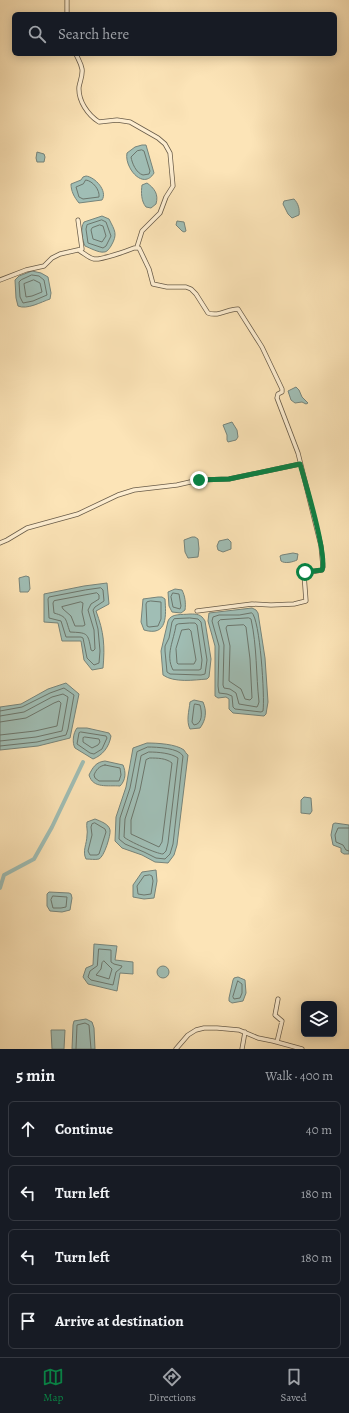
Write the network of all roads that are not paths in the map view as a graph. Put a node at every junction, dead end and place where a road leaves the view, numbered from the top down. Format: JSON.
{"nodes":[{"id":1,"x":67,"y":0,"type":"edge"},
{"id":2,"x":67,"y":12,"type":"edge"},
{"id":3,"x":77,"y":56,"type":"edge"},
{"id":4,"x":78,"y":220,"type":"dead end"},
{"id":5,"x":137,"y":247,"type":"junction"},
{"id":6,"x":80,"y":250,"type":"junction"},
{"id":7,"x":0,"y":280,"type":"edge"},
{"id":8,"x":300,"y":464,"type":"junction"},
{"id":9,"x":0,"y":543,"type":"edge"},
{"id":10,"x":197,"y":611,"type":"dead end"},
{"id":11,"x":278,"y":999,"type":"dead end"},
{"id":12,"x":245,"y":1032,"type":"junction"},
{"id":13,"x":277,"y":1042,"type":"junction"},
{"id":14,"x":176,"y":1049,"type":"edge"},
{"id":15,"x":242,"y":1049,"type":"edge"},
{"id":16,"x":302,"y":1049,"type":"edge"}],
"edges":[{"from":1,"to":2,"type":"street"},
{"from":3,"to":5,"type":"street"},
{"from":4,"to":6,"type":"street"},
{"from":5,"to":6,"type":"street"},
{"from":5,"to":8,"type":"street"},
{"from":6,"to":7,"type":"street"},
{"from":8,"to":9,"type":"street"},
{"from":8,"to":10,"type":"street"},
{"from":11,"to":13,"type":"street"},
{"from":12,"to":13,"type":"street"},
{"from":12,"to":14,"type":"street"},
{"from":12,"to":15,"type":"street"},
{"from":13,"to":16,"type":"street"}]}
